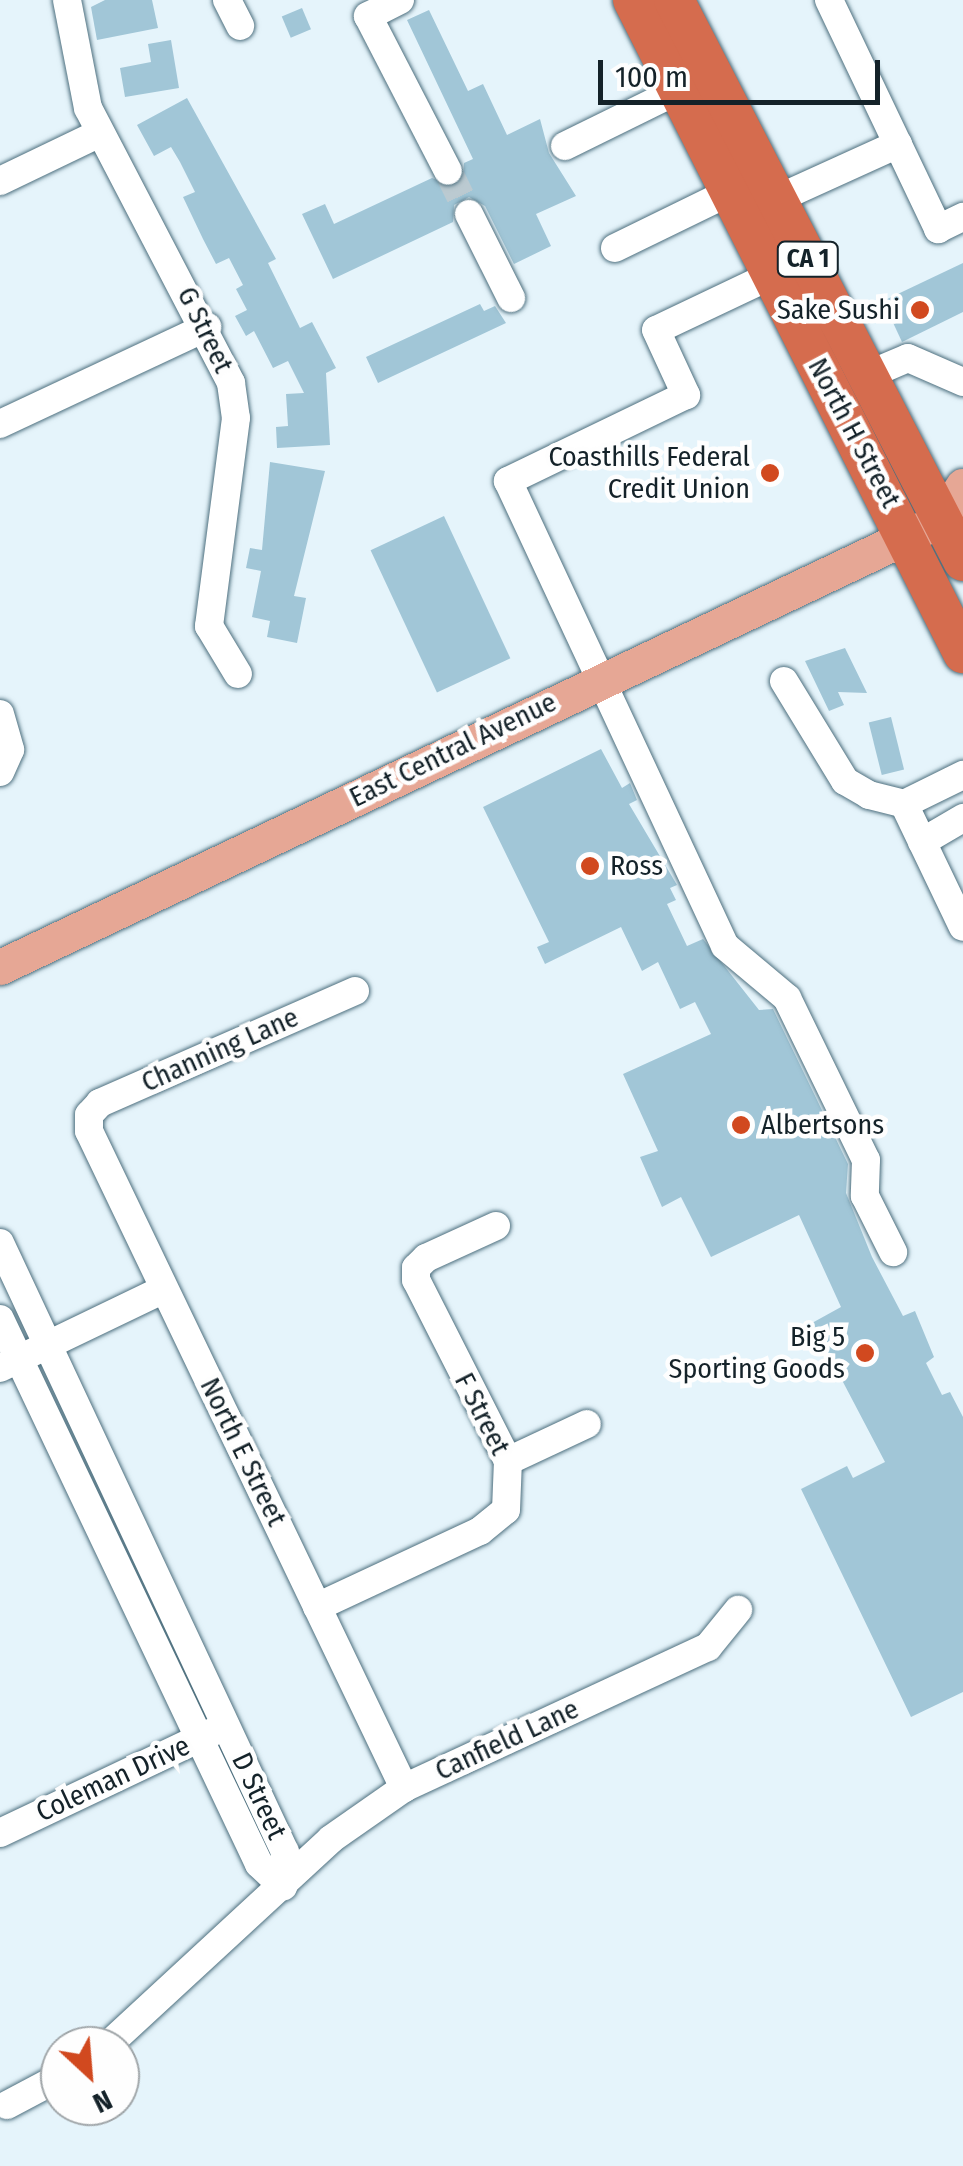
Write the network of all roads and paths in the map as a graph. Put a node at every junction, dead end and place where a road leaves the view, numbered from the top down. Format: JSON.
{"nodes":[{"id":1,"x":67,"y":0,"type":"edge"},
{"id":2,"x":227,"y":0,"type":"edge"},
{"id":3,"x":400,"y":0,"type":"edge"},
{"id":4,"x":633,"y":0,"type":"edge"},
{"id":5,"x":674,"y":0,"type":"edge"},
{"id":6,"x":830,"y":0,"type":"edge"},
{"id":7,"x":240,"y":26,"type":"dead end"},
{"id":8,"x":679,"y":90,"type":"junction"},
{"id":9,"x":100,"y":133,"type":"junction"},
{"id":10,"x":898,"y":144,"type":"junction"},
{"id":11,"x":564,"y":146,"type":"dead end"},
{"id":12,"x":448,"y":170,"type":"tunnel mouth"},
{"id":13,"x":0,"y":181,"type":"edge"},
{"id":14,"x":730,"y":192,"type":"junction"},
{"id":15,"x":777,"y":199,"type":"junction"},
{"id":16,"x":469,"y":214,"type":"tunnel mouth"},
{"id":17,"x":963,"y":217,"type":"edge"},
{"id":18,"x":615,"y":248,"type":"dead end"},
{"id":19,"x":772,"y":275,"type":"junction"},
{"id":20,"x":511,"y":298,"type":"dead end"},
{"id":21,"x":207,"y":327,"type":"junction"},
{"id":22,"x":868,"y":375,"type":"junction"},
{"id":23,"x":963,"y":382,"type":"edge"},
{"id":24,"x":0,"y":424,"type":"edge"},
{"id":25,"x":944,"y":516,"type":"edge"},
{"id":26,"x":963,"y":561,"type":"edge"},
{"id":27,"x":963,"y":653,"type":"edge"},
{"id":28,"x":238,"y":674,"type":"dead end"},
{"id":29,"x":599,"y":680,"type":"junction"},
{"id":30,"x":784,"y":681,"type":"dead end"},
{"id":31,"x":0,"y":714,"type":"edge"},
{"id":32,"x":0,"y":772,"type":"edge"},
{"id":33,"x":963,"y":775,"type":"edge"},
{"id":34,"x":904,"y":804,"type":"junction"},
{"id":35,"x":963,"y":818,"type":"edge"},
{"id":36,"x":922,"y":842,"type":"junction"},
{"id":37,"x":963,"y":926,"type":"edge"},
{"id":38,"x":0,"y":966,"type":"edge"},
{"id":39,"x":354,"y":990,"type":"dead end"},
{"id":40,"x":89,"y":1115,"type":"joint"},
{"id":41,"x":496,"y":1226,"type":"dead end"},
{"id":42,"x":0,"y":1243,"type":"edge"},
{"id":43,"x":893,"y":1252,"type":"dead end"},
{"id":44,"x":164,"y":1289,"type":"junction"},
{"id":45,"x":0,"y":1319,"type":"edge"},
{"id":46,"x":48,"y":1345,"type":"junction"},
{"id":47,"x":9,"y":1364,"type":"edge"},
{"id":48,"x":586,"y":1424,"type":"dead end"},
{"id":49,"x":508,"y":1461,"type":"junction"},
{"id":50,"x":317,"y":1607,"type":"junction"},
{"id":51,"x":738,"y":1610,"type":"dead end"},
{"id":52,"x":213,"y":1732,"type":"junction"},
{"id":53,"x":404,"y":1788,"type":"junction"},
{"id":54,"x":0,"y":1833,"type":"edge"},
{"id":55,"x":283,"y":1886,"type":"junction"},
{"id":56,"x":129,"y":2026,"type":"edge"},
{"id":57,"x":40,"y":2088,"type":"edge"},
{"id":58,"x":7,"y":2105,"type":"dead end"}],
"edges":[{"from":1,"to":9,"type":"street","name":"G Street"},
{"from":2,"to":7,"type":"street"},
{"from":3,"to":12,"type":"street"},
{"from":4,"to":8,"type":"highway","name":"North H Street","number":"CA 1"},
{"from":5,"to":15,"type":"highway","name":"North H Street","number":"CA 1"},
{"from":6,"to":10,"type":"street"},
{"from":8,"to":11,"type":"street"},
{"from":8,"to":14,"type":"highway","name":"North H Street","number":"CA 1"},
{"from":9,"to":13,"type":"street"},
{"from":9,"to":21,"type":"street","name":"G Street"},
{"from":10,"to":15,"type":"street"},
{"from":10,"to":17,"type":"street"},
{"from":14,"to":18,"type":"street"},
{"from":14,"to":19,"type":"highway","name":"North H Street","number":"CA 1"},
{"from":15,"to":22,"type":"highway","name":"North H Street","number":"CA 1"},
{"from":16,"to":20,"type":"street"},
{"from":19,"to":25,"type":"highway","name":"North H Street","number":"CA 1"},
{"from":19,"to":29,"type":"street"},
{"from":21,"to":24,"type":"street"},
{"from":21,"to":28,"type":"street","name":"G Street"},
{"from":22,"to":23,"type":"street"},
{"from":22,"to":25,"type":"highway","name":"North H Street","number":"CA 1"},
{"from":25,"to":26,"type":"highway","name":"North H Street","number":"CA 1"},
{"from":25,"to":27,"type":"highway","name":"North H Street","number":"CA 1"},
{"from":25,"to":29,"type":"main road","name":"East Central Avenue"},
{"from":29,"to":38,"type":"main road","name":"East Central Avenue"},
{"from":29,"to":43,"type":"street"},
{"from":30,"to":34,"type":"street"},
{"from":31,"to":32,"type":"street"},
{"from":33,"to":34,"type":"street"},
{"from":34,"to":36,"type":"street"},
{"from":35,"to":36,"type":"street"},
{"from":36,"to":37,"type":"street"},
{"from":39,"to":40,"type":"street","name":"Channing Lane"},
{"from":40,"to":44,"type":"street","name":"North E Street"},
{"from":41,"to":49,"type":"street","name":"F Street"},
{"from":42,"to":46,"type":"street","name":"D Street"},
{"from":44,"to":46,"type":"street"},
{"from":44,"to":50,"type":"street","name":"North E Street"},
{"from":45,"to":47,"type":"street","name":"D Street"},
{"from":46,"to":47,"type":"street"},
{"from":46,"to":52,"type":"street","name":"D Street"},
{"from":47,"to":52,"type":"street","name":"D Street"},
{"from":48,"to":49,"type":"street"},
{"from":49,"to":50,"type":"street","name":"F Street"},
{"from":50,"to":53,"type":"street","name":"North E Street"},
{"from":51,"to":53,"type":"street","name":"Canfield Lane"},
{"from":52,"to":54,"type":"street","name":"Coleman Drive"},
{"from":52,"to":55,"type":"street","name":"D Street"},
{"from":53,"to":55,"type":"street","name":"Canfield Lane"},
{"from":55,"to":56,"type":"street","name":"Canfield Lane"},
{"from":57,"to":58,"type":"street"}]}
